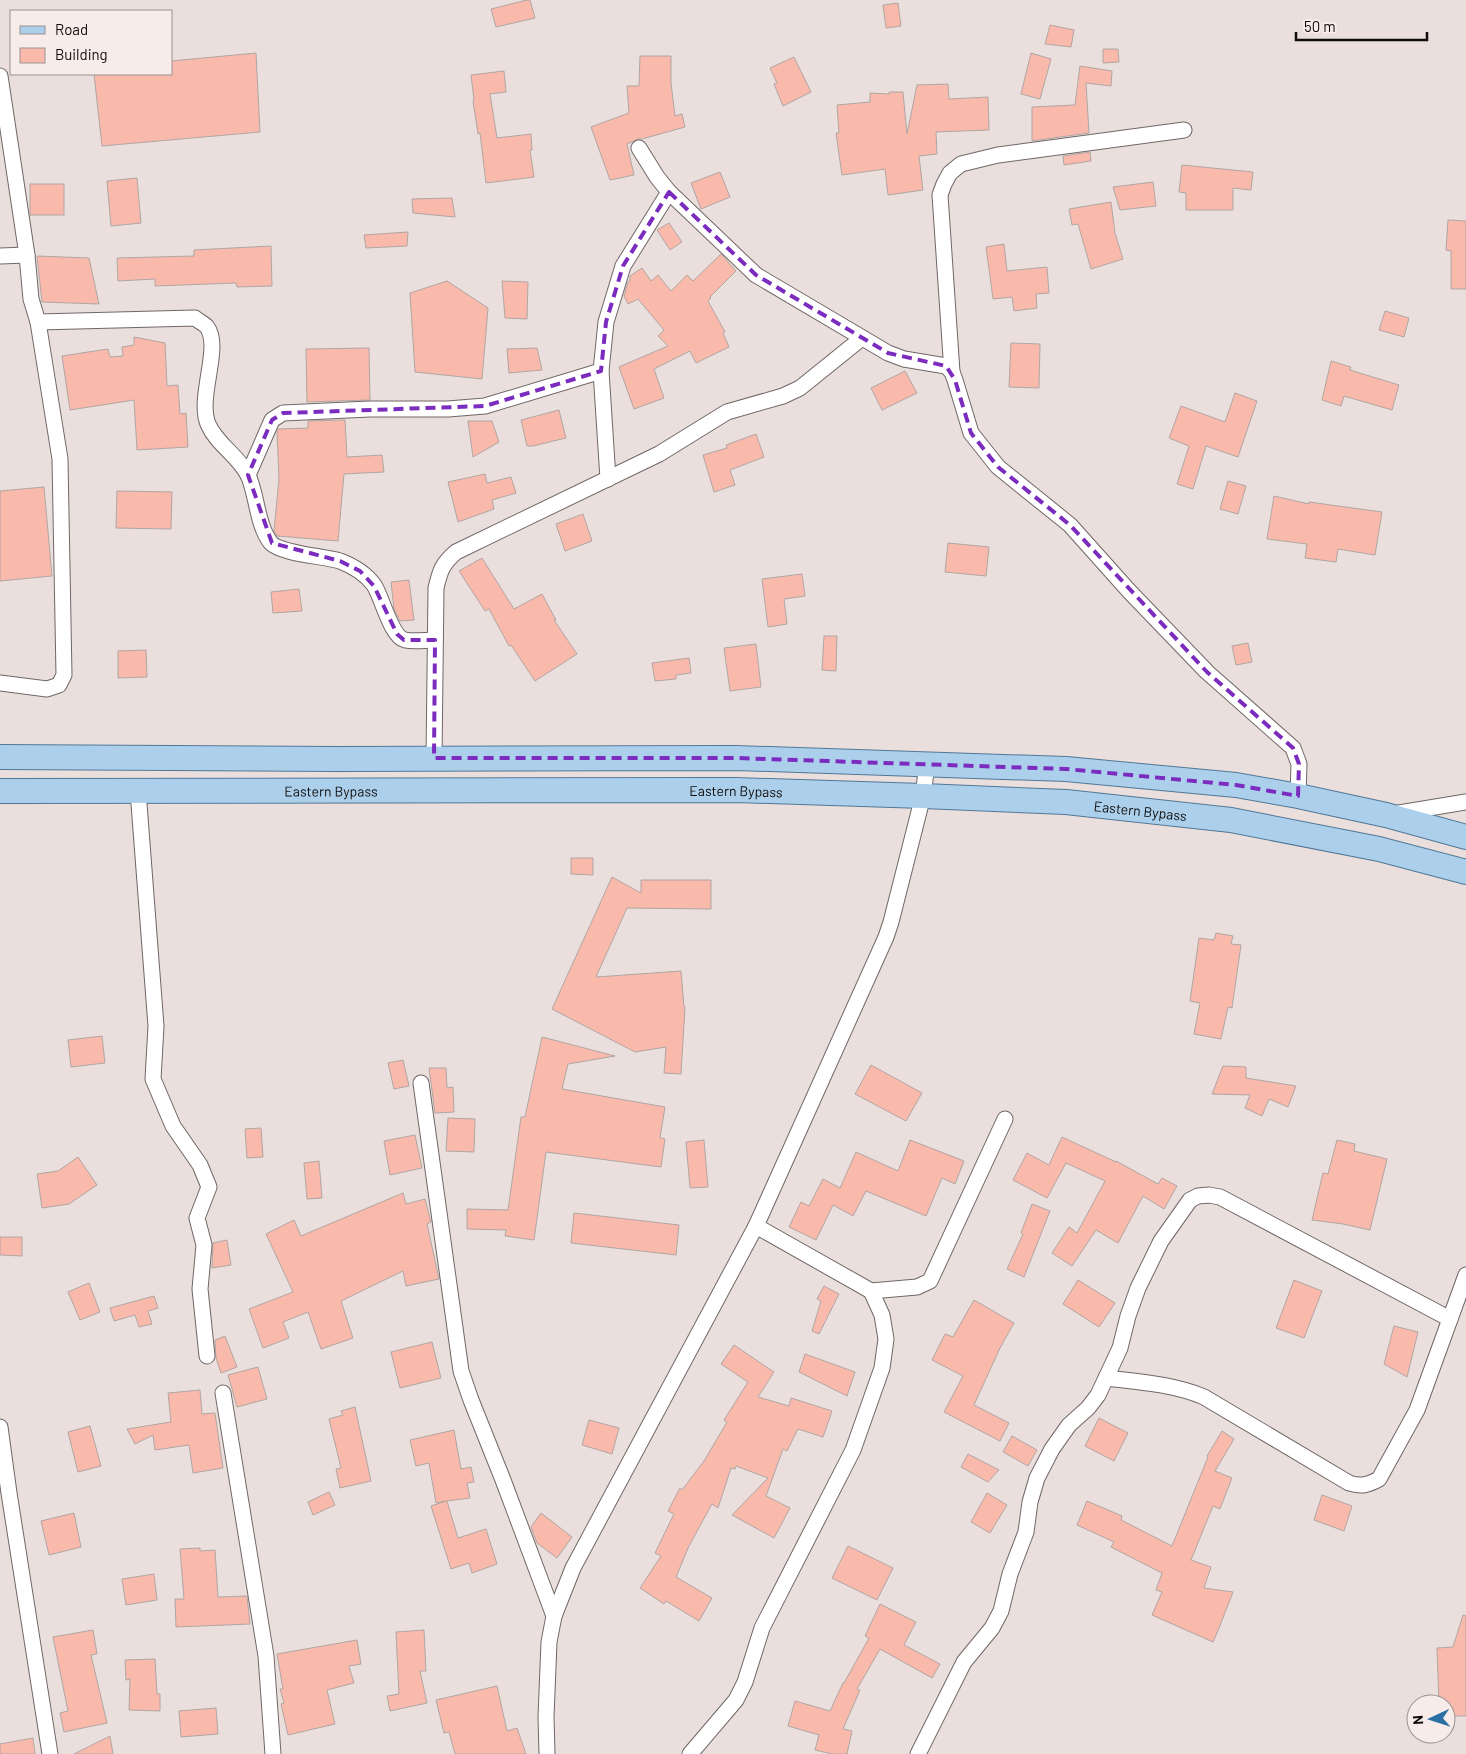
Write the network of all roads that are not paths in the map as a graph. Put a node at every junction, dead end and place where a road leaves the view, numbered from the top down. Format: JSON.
{"nodes":[{"id":1,"x":0,"y":76,"type":"edge"},
{"id":2,"x":1184,"y":130,"type":"dead end"},
{"id":3,"x":639,"y":148,"type":"dead end"},
{"id":4,"x":669,"y":192,"type":"junction"},
{"id":5,"x":27,"y":255,"type":"junction"},
{"id":6,"x":0,"y":256,"type":"edge"},
{"id":7,"x":38,"y":322,"type":"junction"},
{"id":8,"x":862,"y":338,"type":"junction"},
{"id":9,"x":602,"y":371,"type":"junction"},
{"id":10,"x":952,"y":372,"type":"junction"},
{"id":11,"x":248,"y":474,"type":"junction"},
{"id":12,"x":608,"y":479,"type":"junction"},
{"id":13,"x":435,"y":640,"type":"junction"},
{"id":14,"x":0,"y":683,"type":"edge"},
{"id":15,"x":0,"y":757,"type":"edge"},
{"id":16,"x":434,"y":758,"type":"junction"},
{"id":17,"x":927,"y":764,"type":"junction"},
{"id":18,"x":0,"y":791,"type":"edge"},
{"id":19,"x":138,"y":791,"type":"junction"},
{"id":20,"x":923,"y":796,"type":"junction"},
{"id":21,"x":1298,"y":796,"type":"junction"},
{"id":22,"x":1466,"y":802,"type":"edge"},
{"id":23,"x":1386,"y":815,"type":"junction"},
{"id":24,"x":1466,"y":837,"type":"edge"},
{"id":25,"x":1466,"y":872,"type":"edge"},
{"id":26,"x":421,"y":1083,"type":"dead end"},
{"id":27,"x":1005,"y":1119,"type":"dead end"},
{"id":28,"x":756,"y":1226,"type":"junction"},
{"id":29,"x":1466,"y":1275,"type":"edge"},
{"id":30,"x":871,"y":1291,"type":"junction"},
{"id":31,"x":1450,"y":1319,"type":"junction"},
{"id":32,"x":207,"y":1356,"type":"dead end"},
{"id":33,"x":1106,"y":1378,"type":"junction"},
{"id":34,"x":223,"y":1393,"type":"dead end"},
{"id":35,"x":0,"y":1427,"type":"edge"},
{"id":36,"x":554,"y":1616,"type":"junction"},
{"id":37,"x":50,"y":1754,"type":"edge"},
{"id":38,"x":273,"y":1754,"type":"edge"},
{"id":39,"x":547,"y":1754,"type":"edge"},
{"id":40,"x":690,"y":1754,"type":"edge"},
{"id":41,"x":918,"y":1754,"type":"edge"}],
"edges":[{"from":1,"to":5,"type":"street"},
{"from":2,"to":10,"type":"street"},
{"from":3,"to":4,"type":"street"},
{"from":4,"to":8,"type":"street"},
{"from":4,"to":9,"type":"street"},
{"from":5,"to":6,"type":"street"},
{"from":5,"to":7,"type":"street"},
{"from":7,"to":11,"type":"street"},
{"from":7,"to":14,"type":"street"},
{"from":8,"to":10,"type":"street"},
{"from":8,"to":12,"type":"street"},
{"from":9,"to":11,"type":"street"},
{"from":9,"to":12,"type":"street"},
{"from":10,"to":21,"type":"street"},
{"from":11,"to":13,"type":"street"},
{"from":12,"to":13,"type":"street"},
{"from":13,"to":16,"type":"street"},
{"from":15,"to":16,"type":"main road"},
{"from":16,"to":17,"type":"main road"},
{"from":17,"to":20,"type":"street"},
{"from":17,"to":21,"type":"main road"},
{"from":18,"to":19,"type":"main road","name":"Eastern Bypass"},
{"from":19,"to":20,"type":"main road","name":"Eastern Bypass"},
{"from":19,"to":32,"type":"street"},
{"from":20,"to":25,"type":"main road","name":"Eastern Bypass"},
{"from":20,"to":28,"type":"street"},
{"from":21,"to":23,"type":"main road"},
{"from":22,"to":23,"type":"street"},
{"from":23,"to":24,"type":"main road"},
{"from":26,"to":36,"type":"street"},
{"from":27,"to":30,"type":"street"},
{"from":28,"to":30,"type":"street"},
{"from":28,"to":36,"type":"street"},
{"from":29,"to":31,"type":"street"},
{"from":30,"to":40,"type":"street"},
{"from":31,"to":33,"type":"street"},
{"from":31,"to":33,"type":"street"},
{"from":33,"to":41,"type":"street"},
{"from":34,"to":38,"type":"street"},
{"from":35,"to":37,"type":"street"},
{"from":36,"to":39,"type":"street"}]}
